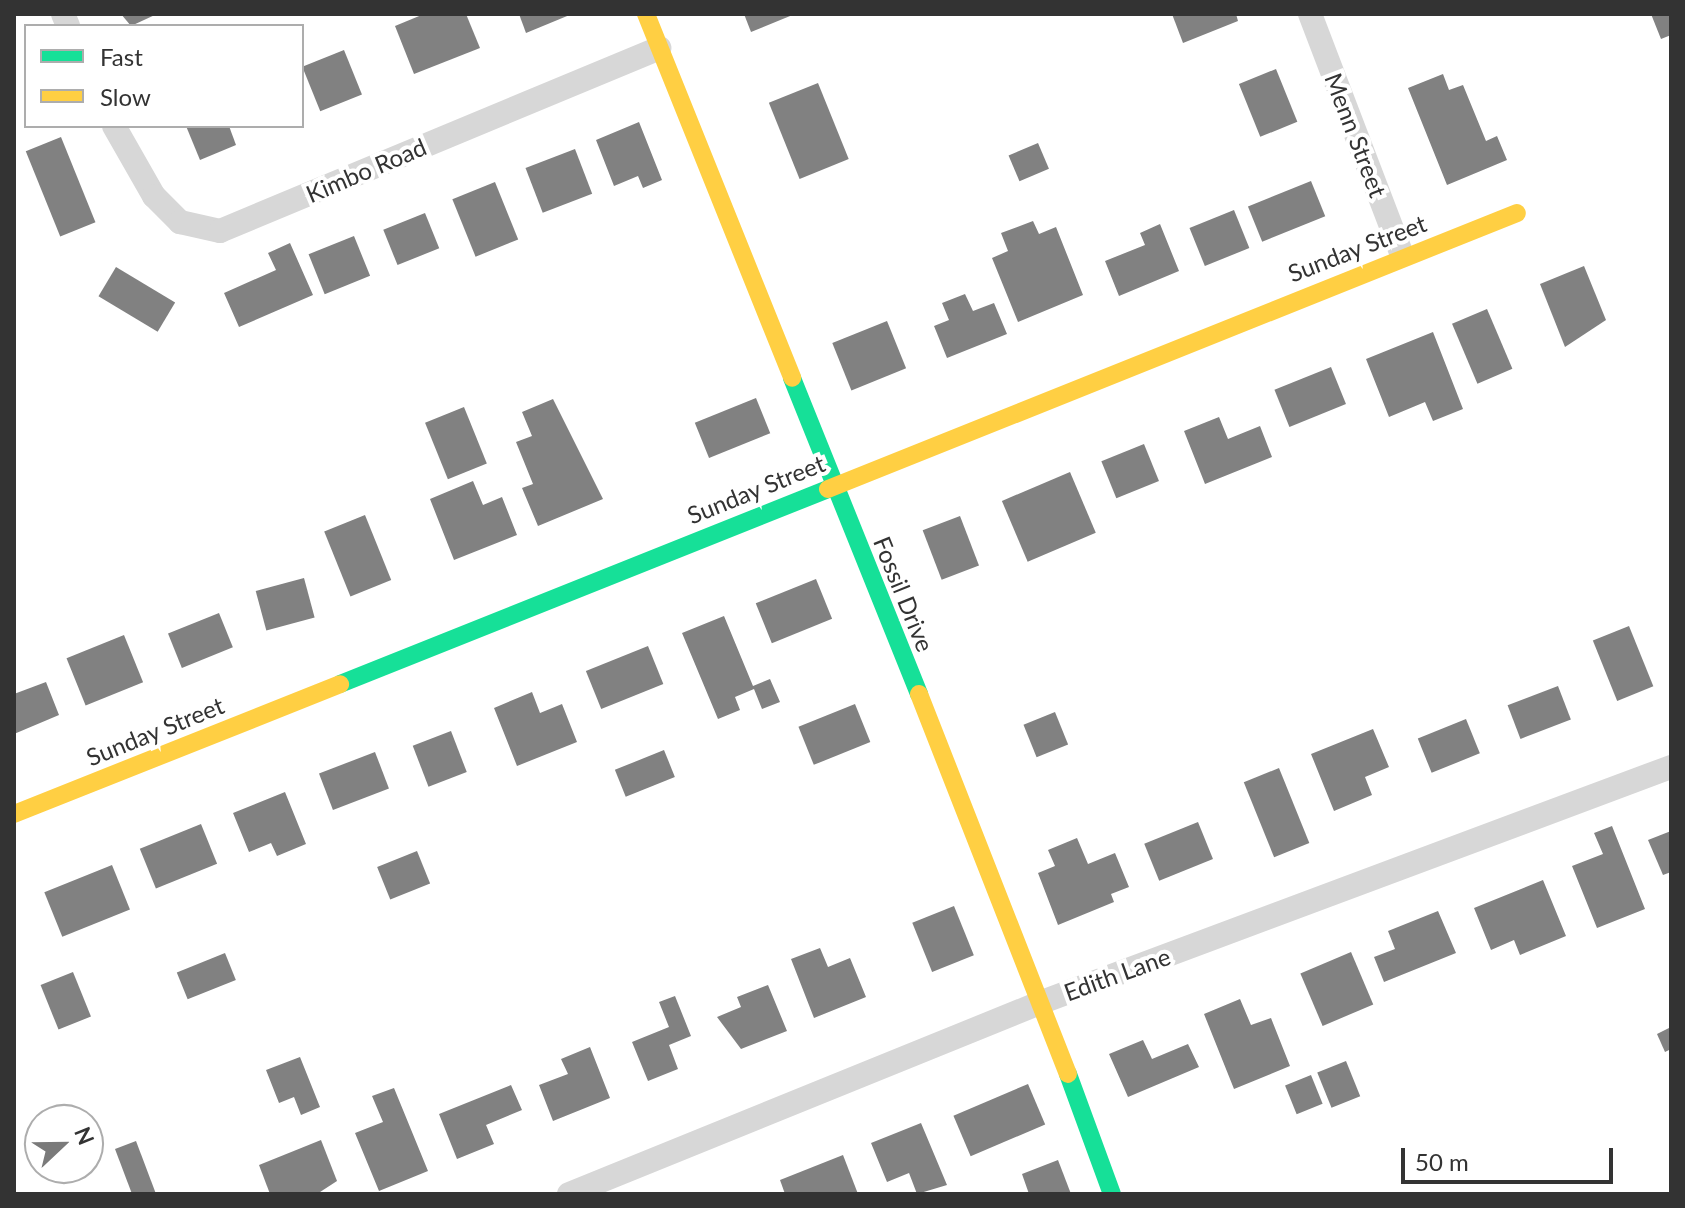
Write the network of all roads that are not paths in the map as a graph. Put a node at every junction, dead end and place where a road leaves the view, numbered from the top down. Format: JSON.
{"nodes":[{"id":1,"x":646,"y":14,"type":"edge"},
{"id":2,"x":1310,"y":14,"type":"edge"},
{"id":3,"x":659,"y":48,"type":"junction"},
{"id":4,"x":115,"y":128,"type":"edge"},
{"id":5,"x":1517,"y":213,"type":"dead end"},
{"id":6,"x":1402,"y":255,"type":"junction"},
{"id":7,"x":834,"y":484,"type":"junction"},
{"id":8,"x":1671,"y":767,"type":"edge"},
{"id":9,"x":14,"y":814,"type":"edge"},
{"id":10,"x":1042,"y":1002,"type":"junction"},
{"id":11,"x":569,"y":1194,"type":"edge"},
{"id":12,"x":1112,"y":1194,"type":"edge"}],
"edges":[{"from":1,"to":3,"type":"street","name":"Fossil Drive"},
{"from":2,"to":6,"type":"street","name":"Menn Street"},
{"from":3,"to":4,"type":"street","name":"Kimbo Road"},
{"from":3,"to":7,"type":"street","name":"Fossil Drive"},
{"from":5,"to":6,"type":"street","name":"Sunday Street"},
{"from":6,"to":7,"type":"street","name":"Sunday Street"},
{"from":7,"to":9,"type":"street","name":"Sunday Street"},
{"from":7,"to":10,"type":"street","name":"Fossil Drive"},
{"from":8,"to":10,"type":"street","name":"Edith Lane"},
{"from":10,"to":11,"type":"street","name":"Edith Lane"},
{"from":10,"to":12,"type":"street","name":"Fossil Drive"}]}
